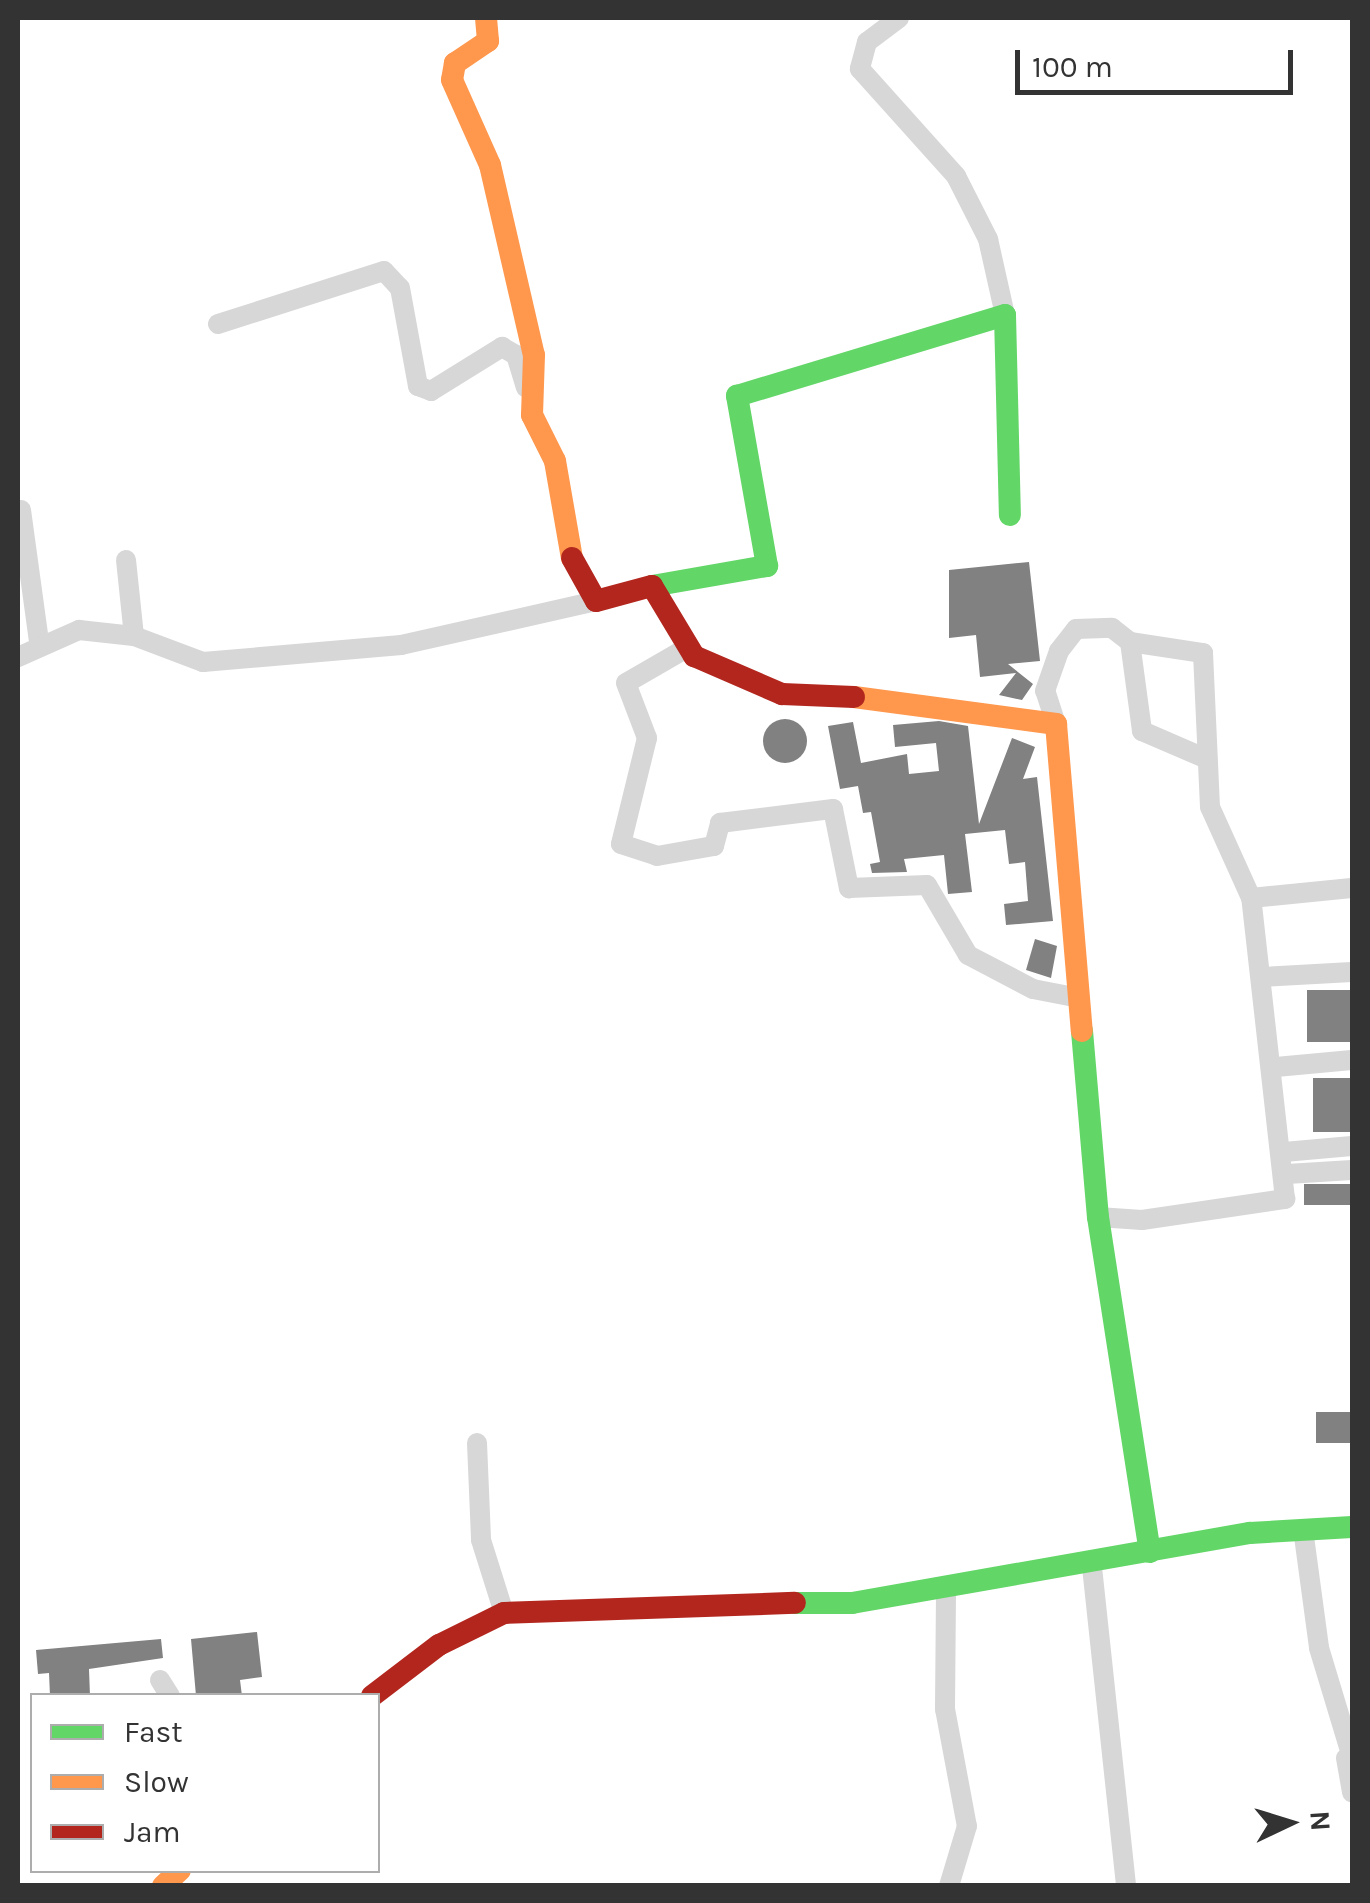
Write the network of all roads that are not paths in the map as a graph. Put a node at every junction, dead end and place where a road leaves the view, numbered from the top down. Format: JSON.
{"nodes":[{"id":1,"x":486,"y":18,"type":"edge"},
{"id":2,"x":899,"y":18,"type":"edge"},
{"id":3,"x":1005,"y":316,"type":"junction"},
{"id":4,"x":218,"y":324,"type":"dead end"},
{"id":5,"x":528,"y":393,"type":"junction"},
{"id":6,"x":22,"y":510,"type":"dead end"},
{"id":7,"x":1010,"y":515,"type":"dead end"},
{"id":8,"x":126,"y":560,"type":"dead end"},
{"id":9,"x":652,"y":586,"type":"junction"},
{"id":10,"x":596,"y":601,"type":"junction"},
{"id":11,"x":134,"y":636,"type":"junction"},
{"id":12,"x":39,"y":642,"type":"junction"},
{"id":13,"x":1130,"y":642,"type":"junction"},
{"id":14,"x":686,"y":649,"type":"junction"},
{"id":15,"x":18,"y":657,"type":"edge"},
{"id":16,"x":1056,"y":724,"type":"junction"},
{"id":17,"x":1207,"y":759,"type":"junction"},
{"id":18,"x":1352,"y":888,"type":"edge"},
{"id":19,"x":1251,"y":898,"type":"junction"},
{"id":20,"x":1352,"y":972,"type":"edge"},
{"id":21,"x":1263,"y":977,"type":"junction"},
{"id":22,"x":1074,"y":997,"type":"junction"},
{"id":23,"x":1352,"y":1060,"type":"edge"},
{"id":24,"x":1276,"y":1066,"type":"junction"},
{"id":25,"x":1352,"y":1146,"type":"edge"},
{"id":26,"x":1284,"y":1152,"type":"junction"},
{"id":27,"x":1352,"y":1170,"type":"edge"},
{"id":28,"x":1287,"y":1174,"type":"junction"},
{"id":29,"x":1098,"y":1217,"type":"junction"},
{"id":30,"x":477,"y":1443,"type":"dead end"},
{"id":31,"x":1352,"y":1528,"type":"edge"},
{"id":32,"x":1303,"y":1529,"type":"junction"},
{"id":33,"x":1150,"y":1552,"type":"junction"},
{"id":34,"x":1092,"y":1567,"type":"junction"},
{"id":35,"x":946,"y":1594,"type":"junction"},
{"id":36,"x":504,"y":1613,"type":"junction"},
{"id":37,"x":376,"y":1693,"type":"edge"},
{"id":38,"x":1349,"y":1758,"type":"edge"},
{"id":39,"x":1352,"y":1792,"type":"edge"},
{"id":40,"x":949,"y":1886,"type":"edge"},
{"id":41,"x":1126,"y":1886,"type":"edge"}],
"edges":[{"from":1,"to":5,"type":"street"},
{"from":2,"to":3,"type":"street"},
{"from":3,"to":7,"type":"street"},
{"from":3,"to":9,"type":"street"},
{"from":4,"to":5,"type":"street"},
{"from":5,"to":10,"type":"street"},
{"from":6,"to":12,"type":"street"},
{"from":8,"to":11,"type":"street"},
{"from":9,"to":10,"type":"street"},
{"from":9,"to":14,"type":"street"},
{"from":10,"to":11,"type":"street"},
{"from":11,"to":12,"type":"street"},
{"from":12,"to":15,"type":"street"},
{"from":13,"to":16,"type":"street"},
{"from":13,"to":17,"type":"street"},
{"from":13,"to":17,"type":"street"},
{"from":14,"to":16,"type":"street"},
{"from":14,"to":22,"type":"street"},
{"from":16,"to":22,"type":"street"},
{"from":17,"to":19,"type":"street"},
{"from":18,"to":19,"type":"street"},
{"from":19,"to":21,"type":"street"},
{"from":20,"to":21,"type":"street"},
{"from":21,"to":24,"type":"street"},
{"from":22,"to":29,"type":"street"},
{"from":23,"to":24,"type":"street"},
{"from":24,"to":26,"type":"street"},
{"from":25,"to":26,"type":"street"},
{"from":26,"to":28,"type":"street"},
{"from":27,"to":28,"type":"street"},
{"from":28,"to":29,"type":"street"},
{"from":29,"to":33,"type":"street"},
{"from":30,"to":36,"type":"street"},
{"from":31,"to":32,"type":"street"},
{"from":32,"to":33,"type":"street"},
{"from":32,"to":38,"type":"street"},
{"from":33,"to":34,"type":"street"},
{"from":34,"to":35,"type":"street"},
{"from":34,"to":41,"type":"street"},
{"from":35,"to":36,"type":"street"},
{"from":35,"to":40,"type":"street"},
{"from":36,"to":37,"type":"street"},
{"from":38,"to":39,"type":"street"}]}
